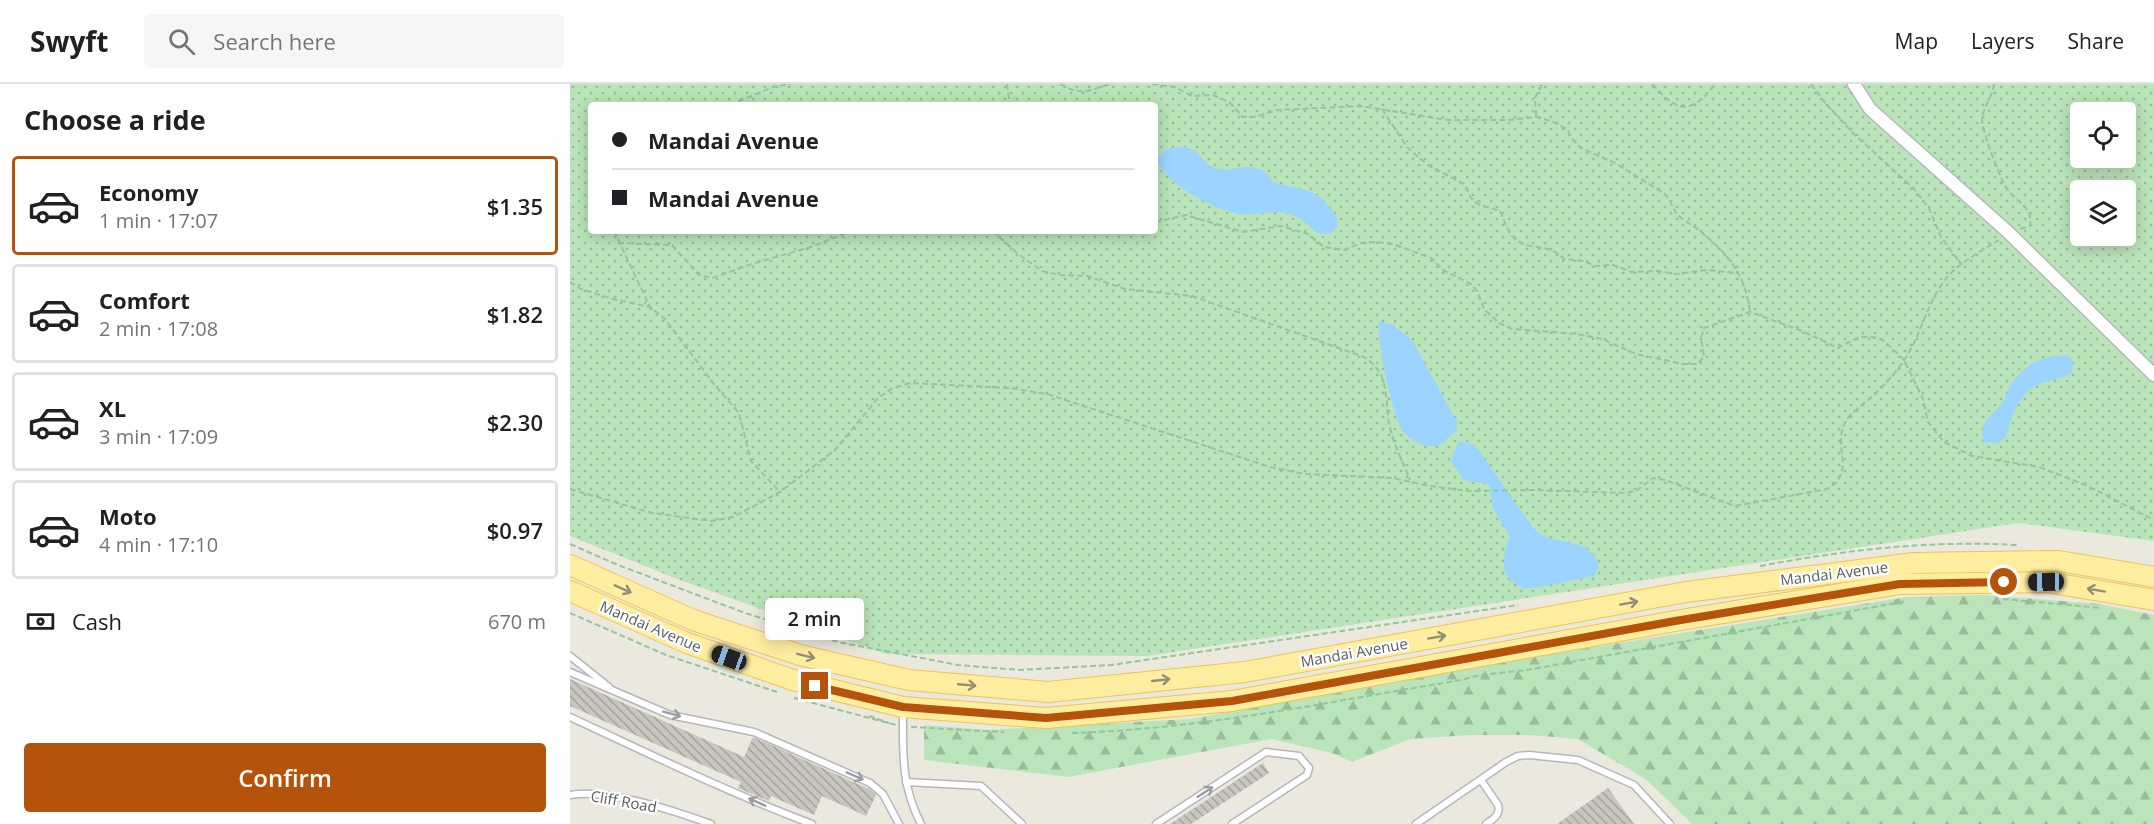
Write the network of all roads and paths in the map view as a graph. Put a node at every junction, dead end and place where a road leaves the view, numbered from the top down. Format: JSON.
{"nodes":[{"id":1,"x":790,"y":84,"type":"edge"},
{"id":2,"x":1006,"y":84,"type":"edge"},
{"id":3,"x":1060,"y":84,"type":"edge"},
{"id":4,"x":1110,"y":84,"type":"edge"},
{"id":5,"x":1152,"y":84,"type":"edge"},
{"id":6,"x":1542,"y":84,"type":"edge"},
{"id":7,"x":1652,"y":84,"type":"edge"},
{"id":8,"x":1715,"y":84,"type":"edge"},
{"id":9,"x":1811,"y":84,"type":"edge"},
{"id":10,"x":1854,"y":84,"type":"edge"},
{"id":11,"x":1994,"y":84,"type":"edge"},
{"id":12,"x":737,"y":102,"type":"edge"},
{"id":13,"x":1009,"y":102,"type":"edge"},
{"id":14,"x":1382,"y":109,"type":"junction"},
{"id":15,"x":1536,"y":117,"type":"junction"},
{"id":16,"x":1158,"y":221,"type":"edge"},
{"id":17,"x":2010,"y":233,"type":"junction"},
{"id":18,"x":615,"y":234,"type":"edge"},
{"id":19,"x":844,"y":234,"type":"edge"},
{"id":20,"x":995,"y":234,"type":"edge"},
{"id":21,"x":618,"y":243,"type":"junction"},
{"id":22,"x":1961,"y":264,"type":"junction"},
{"id":23,"x":1738,"y":273,"type":"junction"},
{"id":24,"x":570,"y":282,"type":"edge"},
{"id":25,"x":650,"y":307,"type":"junction"},
{"id":26,"x":1750,"y":312,"type":"junction"},
{"id":27,"x":1904,"y":360,"type":"junction"},
{"id":28,"x":2154,"y":375,"type":"edge"},
{"id":29,"x":1410,"y":480,"type":"junction"},
{"id":30,"x":570,"y":489,"type":"edge"},
{"id":31,"x":780,"y":492,"type":"junction"},
{"id":32,"x":2154,"y":520,"type":"edge"},
{"id":33,"x":570,"y":544,"type":"edge"},
{"id":34,"x":2025,"y":545,"type":"dead end"},
{"id":35,"x":570,"y":565,"type":"edge"},
{"id":36,"x":1754,"y":567,"type":"dead end"},
{"id":37,"x":2154,"y":577,"type":"edge"},
{"id":38,"x":570,"y":591,"type":"edge"},
{"id":39,"x":2154,"y":600,"type":"edge"},
{"id":40,"x":1521,"y":605,"type":"dead end"},
{"id":41,"x":570,"y":656,"type":"edge"},
{"id":42,"x":570,"y":672,"type":"edge"},
{"id":43,"x":617,"y":693,"type":"junction"},
{"id":44,"x":903,"y":707,"type":"junction"},
{"id":45,"x":570,"y":717,"type":"edge"},
{"id":46,"x":1481,"y":780,"type":"junction"},
{"id":47,"x":906,"y":782,"type":"junction"},
{"id":48,"x":570,"y":795,"type":"edge"},
{"id":49,"x":711,"y":824,"type":"edge"},
{"id":50,"x":812,"y":824,"type":"edge"},
{"id":51,"x":899,"y":824,"type":"edge"},
{"id":52,"x":921,"y":824,"type":"edge"},
{"id":53,"x":1022,"y":824,"type":"edge"},
{"id":54,"x":1156,"y":824,"type":"edge"},
{"id":55,"x":1232,"y":824,"type":"edge"},
{"id":56,"x":1416,"y":824,"type":"edge"},
{"id":57,"x":1486,"y":824,"type":"edge"},
{"id":58,"x":1670,"y":824,"type":"edge"}],
"edges":[{"from":1,"to":12,"type":"path"},
{"from":2,"to":13,"type":"path"},
{"from":3,"to":4,"type":"path"},
{"from":5,"to":14,"type":"path"},
{"from":6,"to":15,"type":"path"},
{"from":7,"to":8,"type":"path"},
{"from":9,"to":22,"type":"path"},
{"from":10,"to":17,"type":"street"},
{"from":11,"to":17,"type":"path"},
{"from":14,"to":15,"type":"path"},
{"from":14,"to":23,"type":"path"},
{"from":15,"to":23,"type":"path"},
{"from":16,"to":26,"type":"path"},
{"from":17,"to":22,"type":"path"},
{"from":17,"to":28,"type":"street"},
{"from":18,"to":21,"type":"path"},
{"from":19,"to":21,"type":"path"},
{"from":20,"to":29,"type":"path"},
{"from":21,"to":25,"type":"path"},
{"from":22,"to":27,"type":"path"},
{"from":23,"to":26,"type":"path"},
{"from":24,"to":25,"type":"path"},
{"from":25,"to":31,"type":"path"},
{"from":26,"to":27,"type":"path"},
{"from":27,"to":29,"type":"path"},
{"from":27,"to":32,"type":"path"},
{"from":29,"to":31,"type":"path"},
{"from":30,"to":31,"type":"path"},
{"from":33,"to":40,"type":"path"},
{"from":34,"to":36,"type":"path"},
{"from":35,"to":37,"type":"main road","name":"Mandai Avenue","one_way":true},
{"from":38,"to":44,"type":"main road","name":"Mandai Avenue"},
{"from":39,"to":44,"type":"main road","name":"Mandai Avenue","one_way":true},
{"from":41,"to":43,"type":"lane"},
{"from":42,"to":43,"type":"lane"},
{"from":43,"to":51,"type":"lane","one_way":true},
{"from":44,"to":47,"type":"lane"},
{"from":50,"to":45,"type":"lane","one_way":true},
{"from":46,"to":56,"type":"lane"},
{"from":46,"to":57,"type":"lane"},
{"from":46,"to":58,"type":"lane"},
{"from":47,"to":52,"type":"lane"},
{"from":47,"to":53,"type":"lane"},
{"from":48,"to":49,"type":"lane","name":"Cliff Road"},
{"from":54,"to":55,"type":"lane","one_way":true}]}
